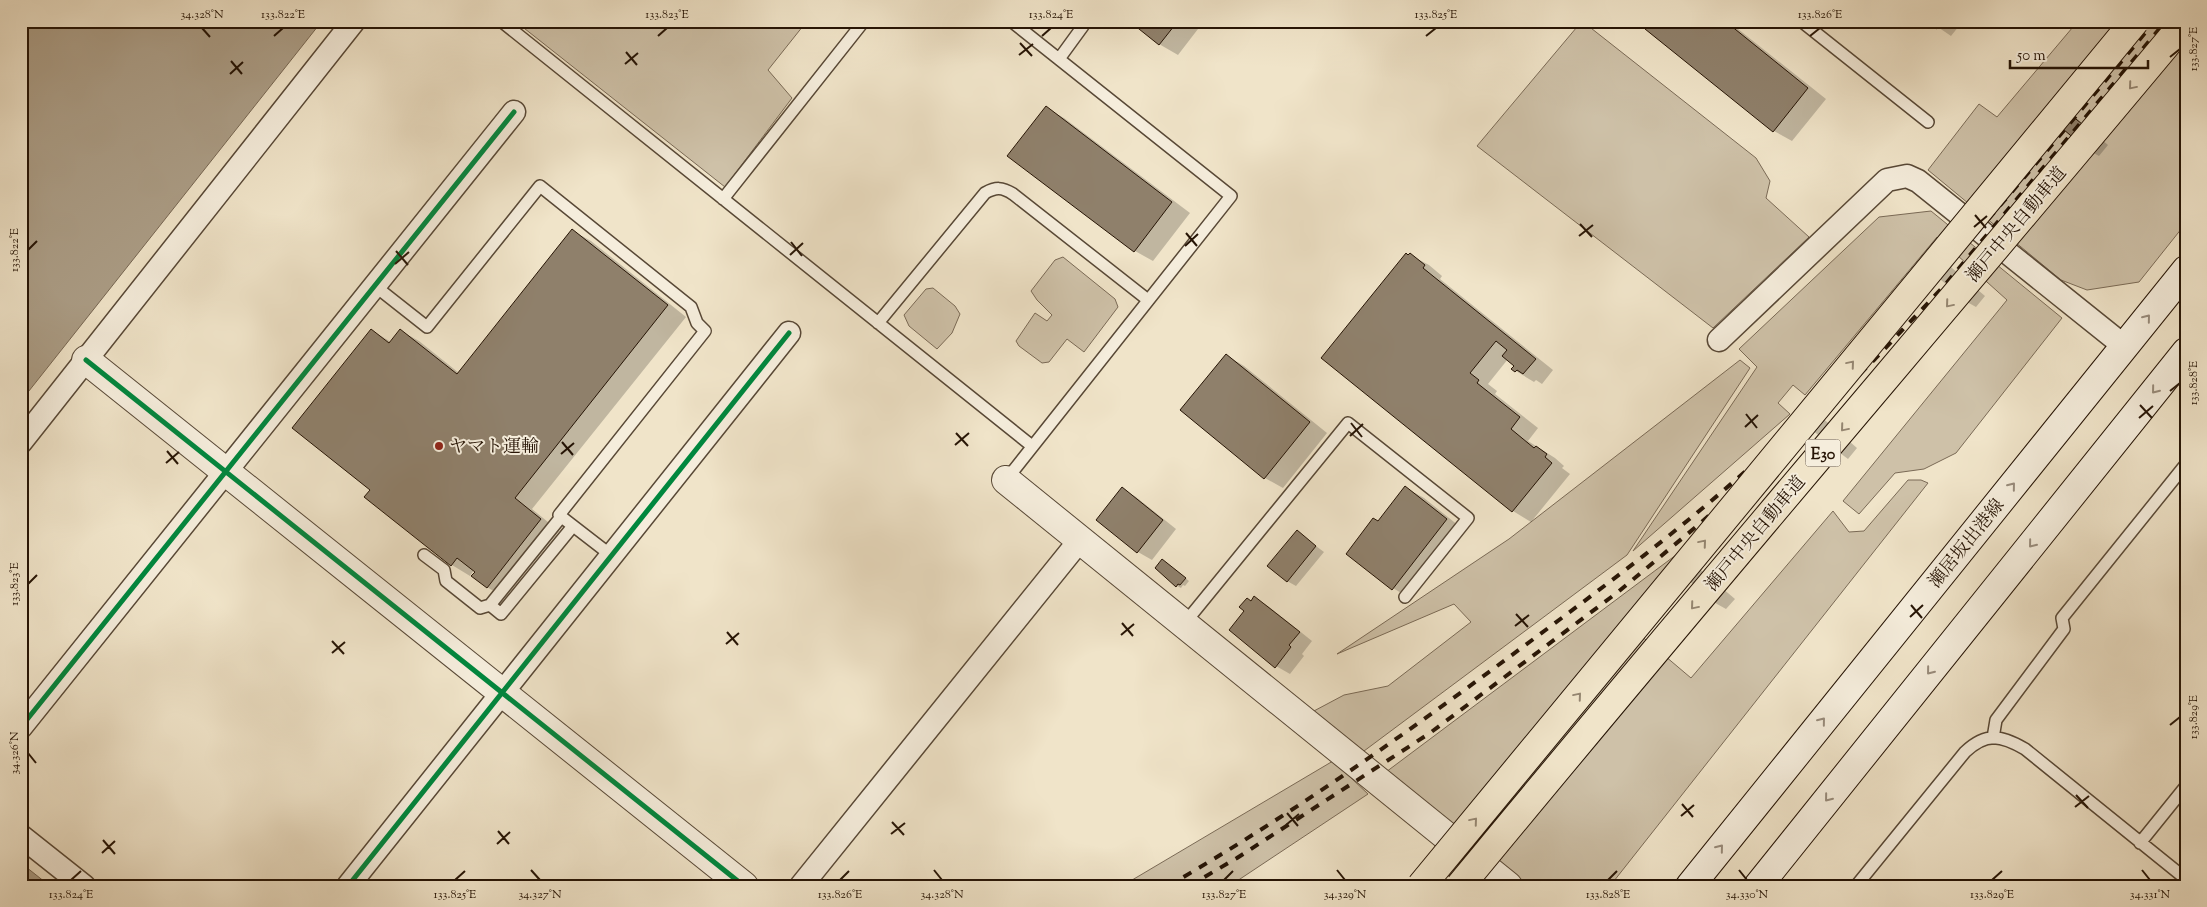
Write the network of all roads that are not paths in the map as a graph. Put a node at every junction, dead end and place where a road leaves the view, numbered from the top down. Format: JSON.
{"nodes":[{"id":1,"x":354,"y":21,"type":"edge"},
{"id":2,"x":501,"y":21,"type":"edge"},
{"id":3,"x":864,"y":21,"type":"edge"},
{"id":4,"x":1011,"y":21,"type":"edge"},
{"id":5,"x":1801,"y":21,"type":"edge"},
{"id":6,"x":2135,"y":21,"type":"edge"},
{"id":7,"x":2186,"y":21,"type":"edge"},
{"id":8,"x":1083,"y":26,"type":"dead end"},
{"id":9,"x":1059,"y":59,"type":"junction"},
{"id":10,"x":514,"y":112,"type":"dead end"},
{"id":11,"x":1928,"y":122,"type":"dead end"},
{"id":12,"x":723,"y":199,"type":"junction"},
{"id":13,"x":2186,"y":270,"type":"edge"},
{"id":14,"x":375,"y":286,"type":"junction"},
{"id":15,"x":1148,"y":300,"type":"junction"},
{"id":16,"x":878,"y":323,"type":"junction"},
{"id":17,"x":789,"y":333,"type":"dead end"},
{"id":18,"x":1719,"y":340,"type":"dead end"},
{"id":19,"x":2124,"y":346,"type":"junction"},
{"id":20,"x":2186,"y":352,"type":"edge"},
{"id":21,"x":86,"y":360,"type":"junction"},
{"id":22,"x":21,"y":442,"type":"edge"},
{"id":23,"x":1032,"y":446,"type":"junction"},
{"id":24,"x":2186,"y":464,"type":"edge"},
{"id":25,"x":225,"y":471,"type":"junction"},
{"id":26,"x":1006,"y":480,"type":"joint"},
{"id":27,"x":561,"y":517,"type":"junction"},
{"id":28,"x":573,"y":526,"type":"junction"},
{"id":29,"x":1080,"y":540,"type":"junction"},
{"id":30,"x":424,"y":555,"type":"dead end"},
{"id":31,"x":612,"y":556,"type":"junction"},
{"id":32,"x":1405,"y":597,"type":"dead end"},
{"id":33,"x":490,"y":605,"type":"junction"},
{"id":34,"x":1184,"y":624,"type":"junction"},
{"id":35,"x":503,"y":693,"type":"junction"},
{"id":36,"x":21,"y":727,"type":"edge"},
{"id":37,"x":1993,"y":738,"type":"junction"},
{"id":38,"x":2186,"y":786,"type":"edge"},
{"id":39,"x":21,"y":836,"type":"edge"},
{"id":40,"x":2140,"y":843,"type":"junction"},
{"id":41,"x":2186,"y":879,"type":"edge"},
{"id":42,"x":84,"y":886,"type":"edge"},
{"id":43,"x":348,"y":886,"type":"edge"},
{"id":44,"x":744,"y":886,"type":"edge"},
{"id":45,"x":801,"y":886,"type":"edge"},
{"id":46,"x":1421,"y":886,"type":"edge"},
{"id":47,"x":1460,"y":886,"type":"edge"},
{"id":48,"x":1508,"y":886,"type":"edge"},
{"id":49,"x":1690,"y":886,"type":"edge"},
{"id":50,"x":1758,"y":886,"type":"edge"},
{"id":51,"x":1856,"y":886,"type":"edge"}],
"edges":[{"from":1,"to":21,"type":"street"},
{"from":2,"to":12,"type":"lane"},
{"from":3,"to":12,"type":"lane"},
{"from":4,"to":9,"type":"lane"},
{"from":5,"to":11,"type":"lane"},
{"from":46,"to":6,"type":"highway","name":"瀬戸中央自動車道","number":"E30","one_way":true,"bridge":true},
{"from":7,"to":47,"type":"highway","name":"瀬戸中央自動車道","number":"E30","one_way":true,"bridge":true},
{"from":8,"to":9,"type":"lane"},
{"from":9,"to":15,"type":"lane"},
{"from":10,"to":14,"type":"street"},
{"from":12,"to":16,"type":"lane"},
{"from":19,"to":13,"type":"street","name":"瀬居坂出港線","one_way":true},
{"from":14,"to":25,"type":"street"},
{"from":14,"to":27,"type":"lane"},
{"from":15,"to":16,"type":"lane"},
{"from":15,"to":23,"type":"lane"},
{"from":16,"to":23,"type":"lane"},
{"from":17,"to":31,"type":"street"},
{"from":18,"to":19,"type":"street"},
{"from":49,"to":19,"type":"street","name":"瀬居坂出港線","one_way":true},
{"from":20,"to":50,"type":"street","one_way":true},
{"from":21,"to":22,"type":"street"},
{"from":21,"to":25,"type":"street"},
{"from":23,"to":26,"type":"lane"},
{"from":24,"to":37,"type":"lane"},
{"from":25,"to":35,"type":"street"},
{"from":25,"to":36,"type":"street"},
{"from":26,"to":29,"type":"street"},
{"from":27,"to":28,"type":"lane"},
{"from":27,"to":33,"type":"lane"},
{"from":28,"to":31,"type":"lane"},
{"from":28,"to":33,"type":"lane"},
{"from":29,"to":34,"type":"street"},
{"from":29,"to":45,"type":"street"},
{"from":30,"to":33,"type":"lane"},
{"from":31,"to":35,"type":"street"},
{"from":32,"to":34,"type":"lane"},
{"from":34,"to":48,"type":"street"},
{"from":35,"to":43,"type":"street"},
{"from":35,"to":44,"type":"street"},
{"from":37,"to":40,"type":"lane"},
{"from":37,"to":51,"type":"lane"},
{"from":38,"to":40,"type":"lane"},
{"from":39,"to":42,"type":"street"},
{"from":40,"to":41,"type":"lane"}]}
